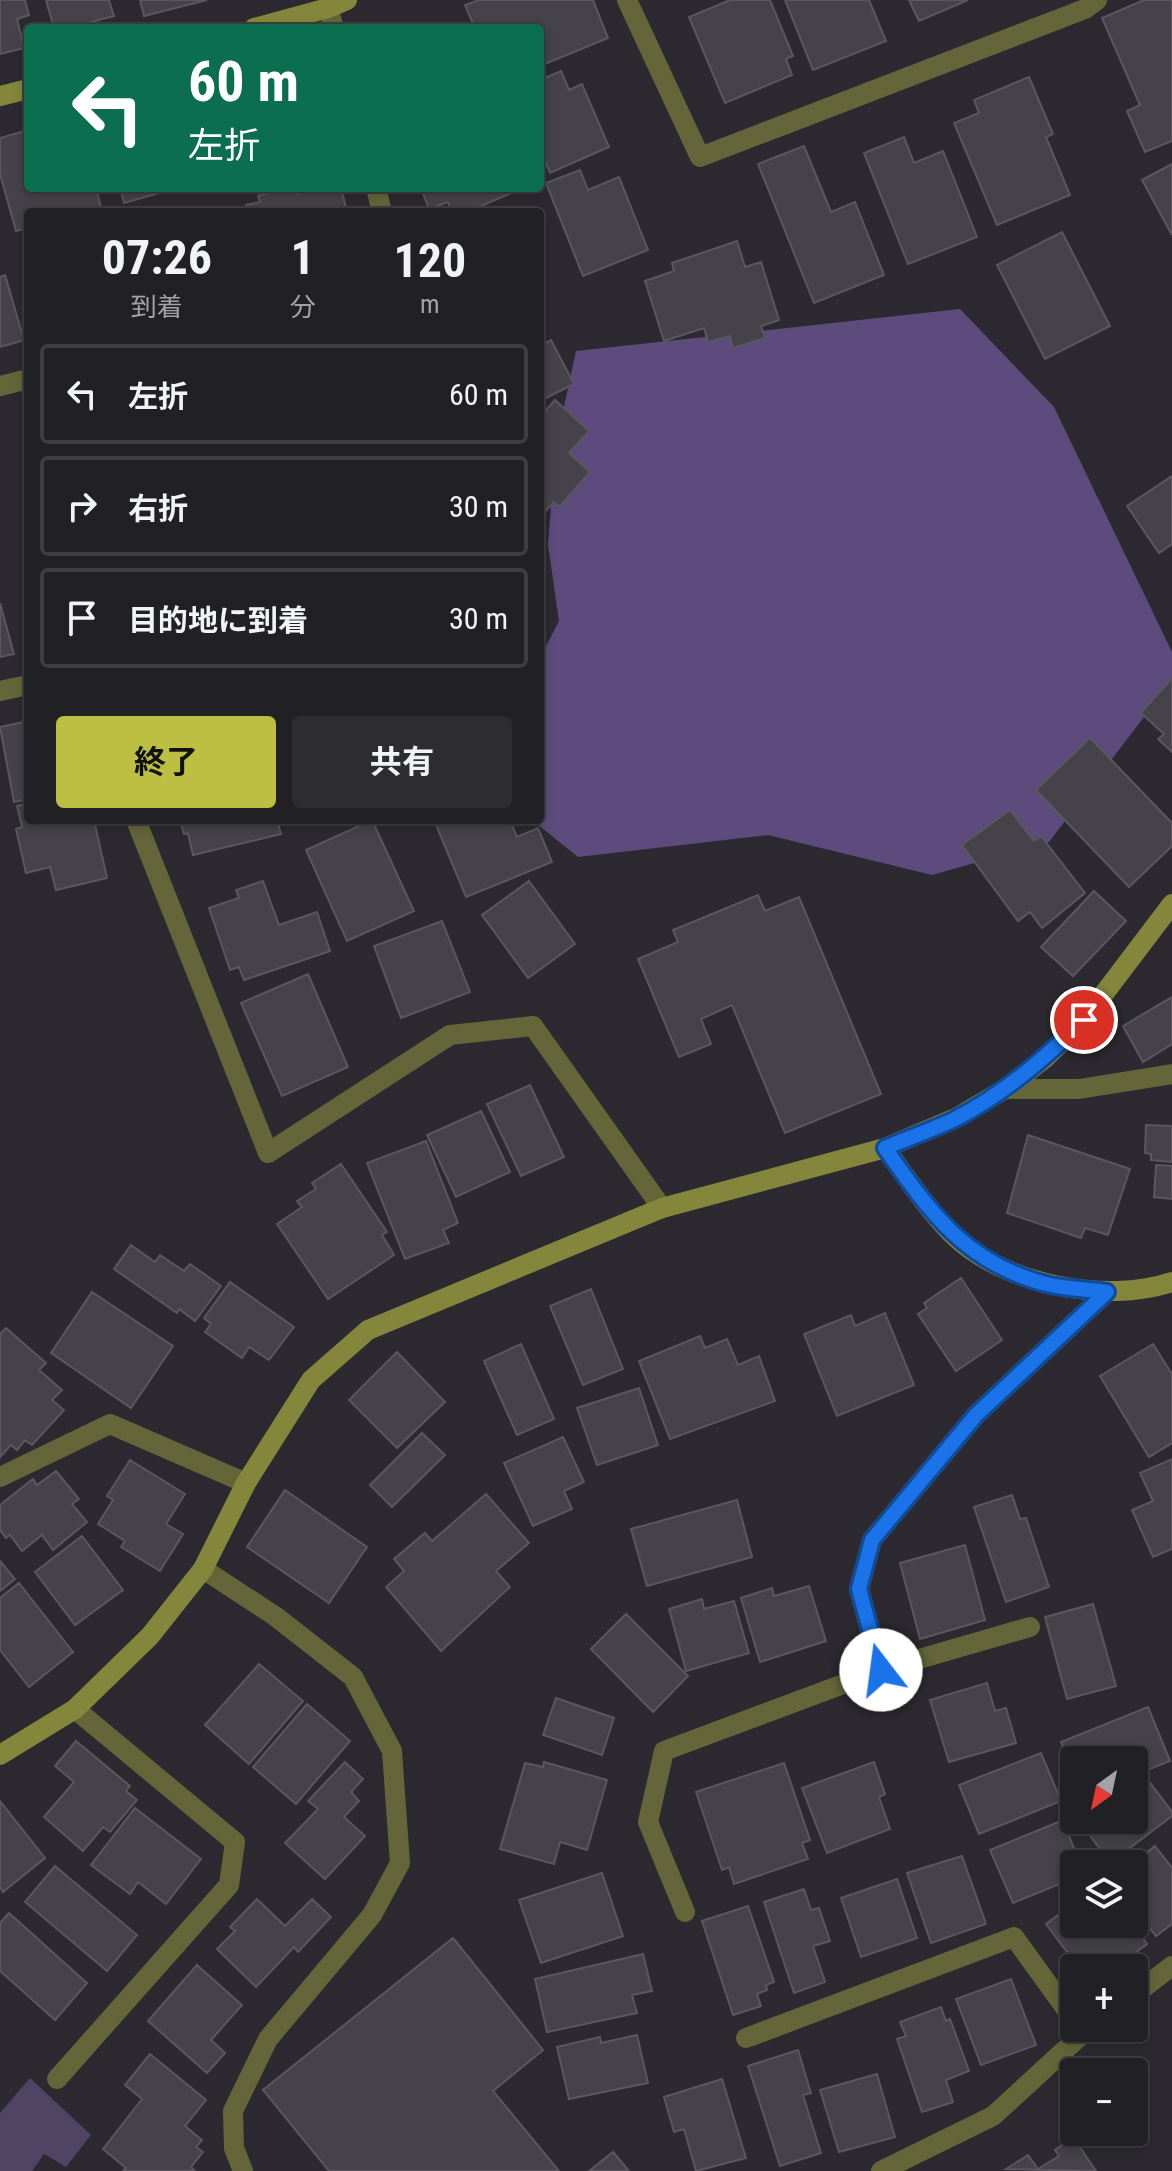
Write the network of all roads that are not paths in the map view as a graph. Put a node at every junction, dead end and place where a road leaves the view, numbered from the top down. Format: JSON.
{"nodes":[{"id":1,"x":627,"y":0,"type":"edge"},
{"id":2,"x":1097,"y":0,"type":"edge"},
{"id":3,"x":336,"y":12,"type":"edge"},
{"id":4,"x":274,"y":24,"type":"edge"},
{"id":5,"x":24,"y":90,"type":"edge"},
{"id":6,"x":0,"y":96,"type":"edge"},
{"id":7,"x":24,"y":380,"type":"edge"},
{"id":8,"x":0,"y":386,"type":"edge"},
{"id":9,"x":24,"y":686,"type":"edge"},
{"id":10,"x":0,"y":691,"type":"edge"},
{"id":11,"x":138,"y":824,"type":"edge"},
{"id":12,"x":1172,"y":904,"type":"edge"},
{"id":13,"x":1172,"y":1074,"type":"edge"},
{"id":14,"x":1005,"y":1089,"type":"junction"},
{"id":15,"x":885,"y":1148,"type":"junction"},
{"id":16,"x":662,"y":1208,"type":"junction"},
{"id":17,"x":1172,"y":1282,"type":"edge"},
{"id":18,"x":1107,"y":1292,"type":"junction"},
{"id":19,"x":0,"y":1477,"type":"edge"},
{"id":20,"x":246,"y":1483,"type":"junction"},
{"id":21,"x":203,"y":1569,"type":"junction"},
{"id":22,"x":1030,"y":1627,"type":"dead end"},
{"id":23,"x":881,"y":1670,"type":"junction"},
{"id":24,"x":75,"y":1709,"type":"junction"},
{"id":25,"x":0,"y":1755,"type":"edge"},
{"id":26,"x":685,"y":1912,"type":"dead end"},
{"id":27,"x":1172,"y":1966,"type":"edge"},
{"id":28,"x":1148,"y":1984,"type":"edge"},
{"id":29,"x":1060,"y":1998,"type":"edge"},
{"id":30,"x":746,"y":2038,"type":"dead end"},
{"id":31,"x":1067,"y":2042,"type":"edge"},
{"id":32,"x":57,"y":2079,"type":"dead end"},
{"id":33,"x":243,"y":2171,"type":"edge"},
{"id":34,"x":881,"y":2171,"type":"edge"}],
"edges":[{"from":1,"to":2,"type":"street"},
{"from":3,"to":4,"type":"street"},
{"from":5,"to":6,"type":"street"},
{"from":7,"to":8,"type":"street"},
{"from":9,"to":10,"type":"street"},
{"from":11,"to":16,"type":"street"},
{"from":12,"to":14,"type":"street"},
{"from":13,"to":14,"type":"street"},
{"from":14,"to":15,"type":"street"},
{"from":15,"to":16,"type":"street"},
{"from":15,"to":18,"type":"street"},
{"from":16,"to":20,"type":"street"},
{"from":17,"to":18,"type":"street"},
{"from":18,"to":23,"type":"street"},
{"from":19,"to":20,"type":"street"},
{"from":20,"to":21,"type":"street"},
{"from":21,"to":24,"type":"street"},
{"from":21,"to":33,"type":"street"},
{"from":22,"to":23,"type":"street"},
{"from":23,"to":26,"type":"street"},
{"from":24,"to":25,"type":"street"},
{"from":24,"to":32,"type":"street"},
{"from":27,"to":28,"type":"street"},
{"from":29,"to":30,"type":"street"},
{"from":31,"to":34,"type":"street"}]}
